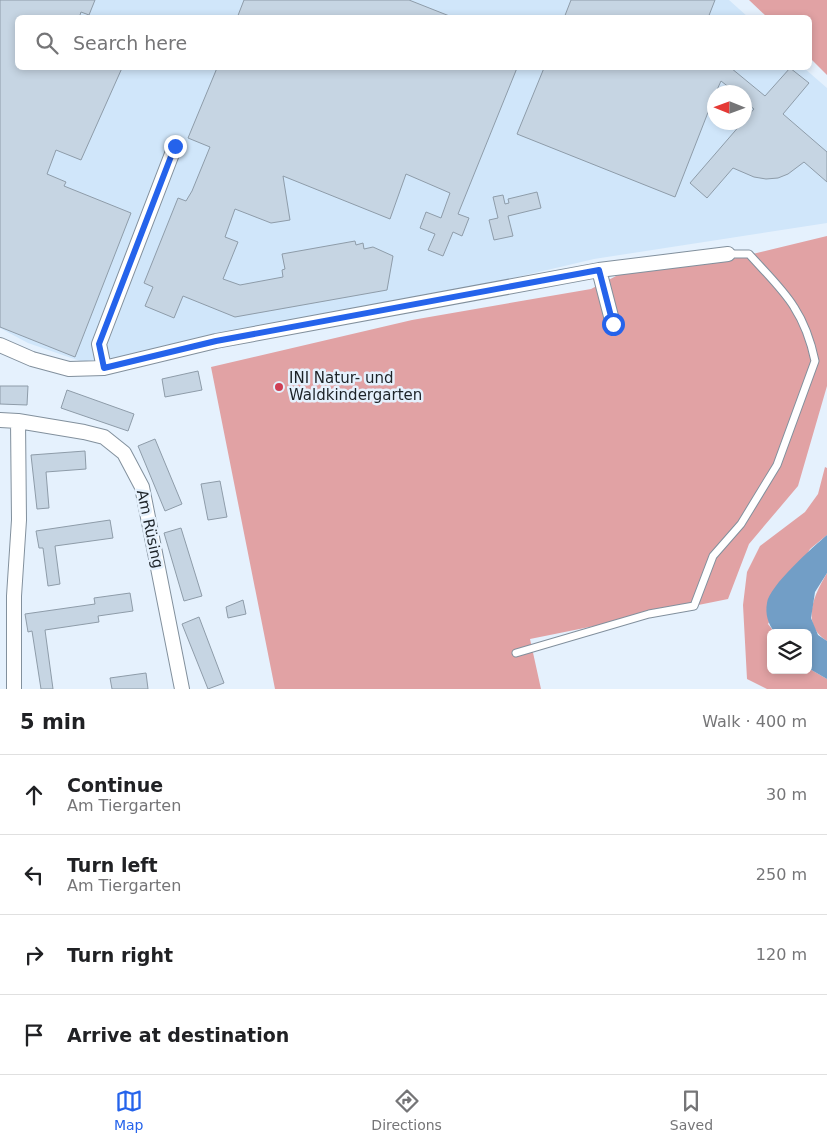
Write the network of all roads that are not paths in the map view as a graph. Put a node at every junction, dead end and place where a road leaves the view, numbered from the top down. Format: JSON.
{"nodes":[{"id":1,"x":175,"y":146,"type":"dead end"},
{"id":2,"x":728,"y":254,"type":"joint"},
{"id":3,"x":599,"y":270,"type":"junction"},
{"id":4,"x":613,"y":324,"type":"dead end"},
{"id":5,"x":0,"y":345,"type":"edge"},
{"id":6,"x":104,"y":368,"type":"junction"},
{"id":7,"x":0,"y":420,"type":"edge"},
{"id":8,"x":18,"y":421,"type":"junction"},
{"id":9,"x":516,"y":653,"type":"dead end"},
{"id":10,"x":14,"y":689,"type":"edge"},
{"id":11,"x":182,"y":689,"type":"edge"}],
"edges":[{"from":1,"to":6,"type":"street"},
{"from":2,"to":3,"type":"street"},
{"from":2,"to":9,"type":"lane"},
{"from":3,"to":4,"type":"street"},
{"from":3,"to":6,"type":"street"},
{"from":5,"to":6,"type":"street"},
{"from":7,"to":8,"type":"street","name":"Am Rüsing"},
{"from":8,"to":10,"type":"street"},
{"from":8,"to":11,"type":"street","name":"Am Rüsing"}]}
